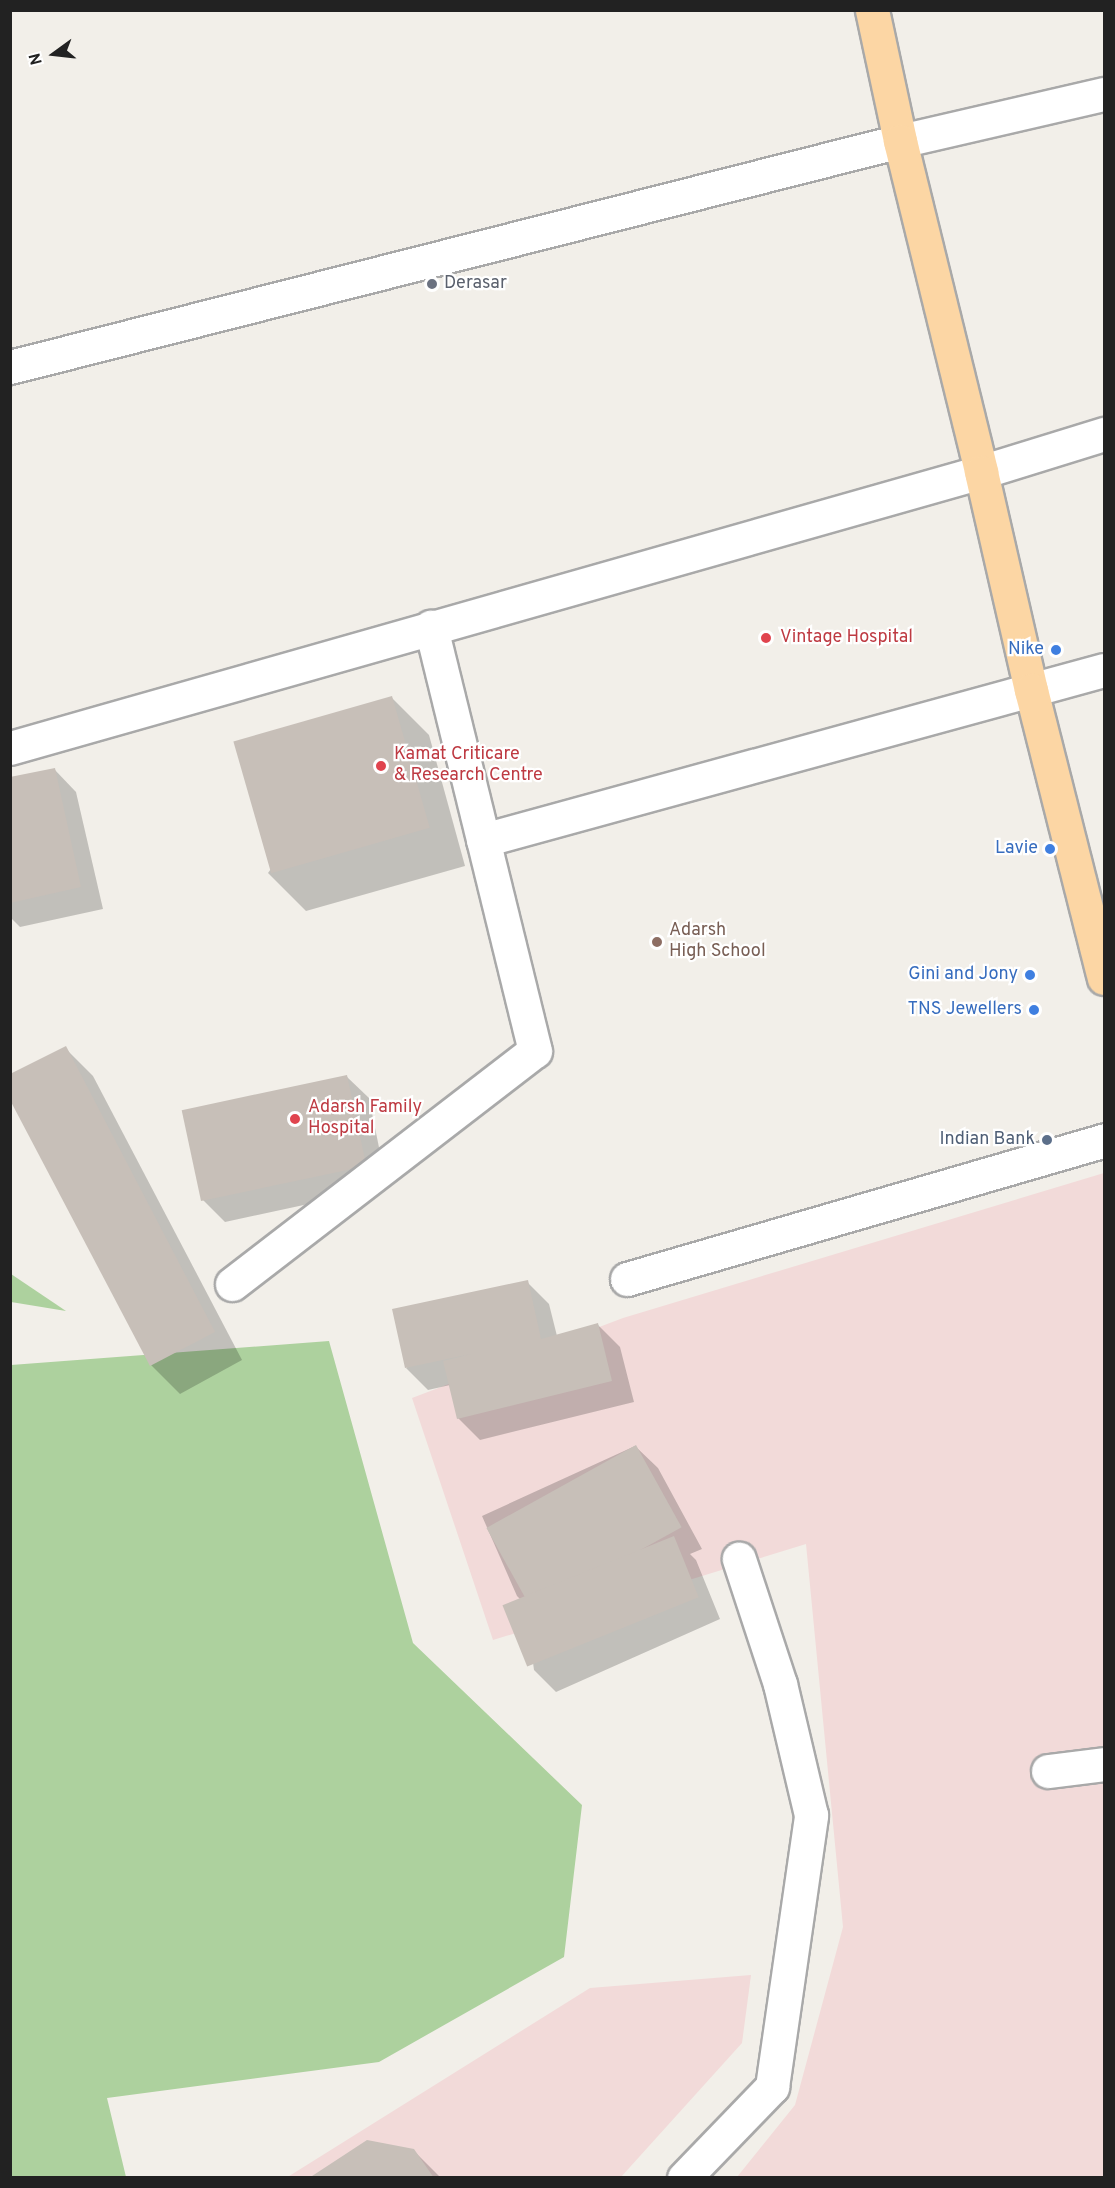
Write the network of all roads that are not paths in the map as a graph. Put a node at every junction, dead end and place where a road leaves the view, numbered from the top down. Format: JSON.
{"nodes":[{"id":1,"x":872,"y":10,"type":"edge"},
{"id":2,"x":1104,"y":94,"type":"edge"},
{"id":3,"x":900,"y":141,"type":"junction"},
{"id":4,"x":10,"y":368,"type":"edge"},
{"id":5,"x":1104,"y":434,"type":"edge"},
{"id":6,"x":981,"y":472,"type":"junction"},
{"id":7,"x":431,"y":627,"type":"junction"},
{"id":8,"x":1104,"y":670,"type":"edge"},
{"id":9,"x":1032,"y":690,"type":"junction"},
{"id":10,"x":10,"y":748,"type":"edge"},
{"id":11,"x":483,"y":840,"type":"junction"},
{"id":12,"x":1104,"y":978,"type":"edge"},
{"id":13,"x":1104,"y":1140,"type":"edge"},
{"id":14,"x":627,"y":1279,"type":"dead end"},
{"id":15,"x":232,"y":1284,"type":"dead end"},
{"id":16,"x":739,"y":1559,"type":"dead end"},
{"id":17,"x":1104,"y":1764,"type":"edge"},
{"id":18,"x":1048,"y":1771,"type":"dead end"},
{"id":19,"x":684,"y":2178,"type":"edge"}],
"edges":[{"from":1,"to":3,"type":"main road"},
{"from":2,"to":3,"type":"street"},
{"from":3,"to":4,"type":"street"},
{"from":3,"to":6,"type":"main road"},
{"from":5,"to":6,"type":"street"},
{"from":6,"to":7,"type":"street"},
{"from":6,"to":9,"type":"main road"},
{"from":7,"to":10,"type":"street"},
{"from":7,"to":11,"type":"street"},
{"from":8,"to":9,"type":"street"},
{"from":9,"to":11,"type":"street"},
{"from":9,"to":12,"type":"main road"},
{"from":11,"to":15,"type":"street"},
{"from":13,"to":14,"type":"street"},
{"from":16,"to":19,"type":"street"},
{"from":17,"to":18,"type":"street"}]}
